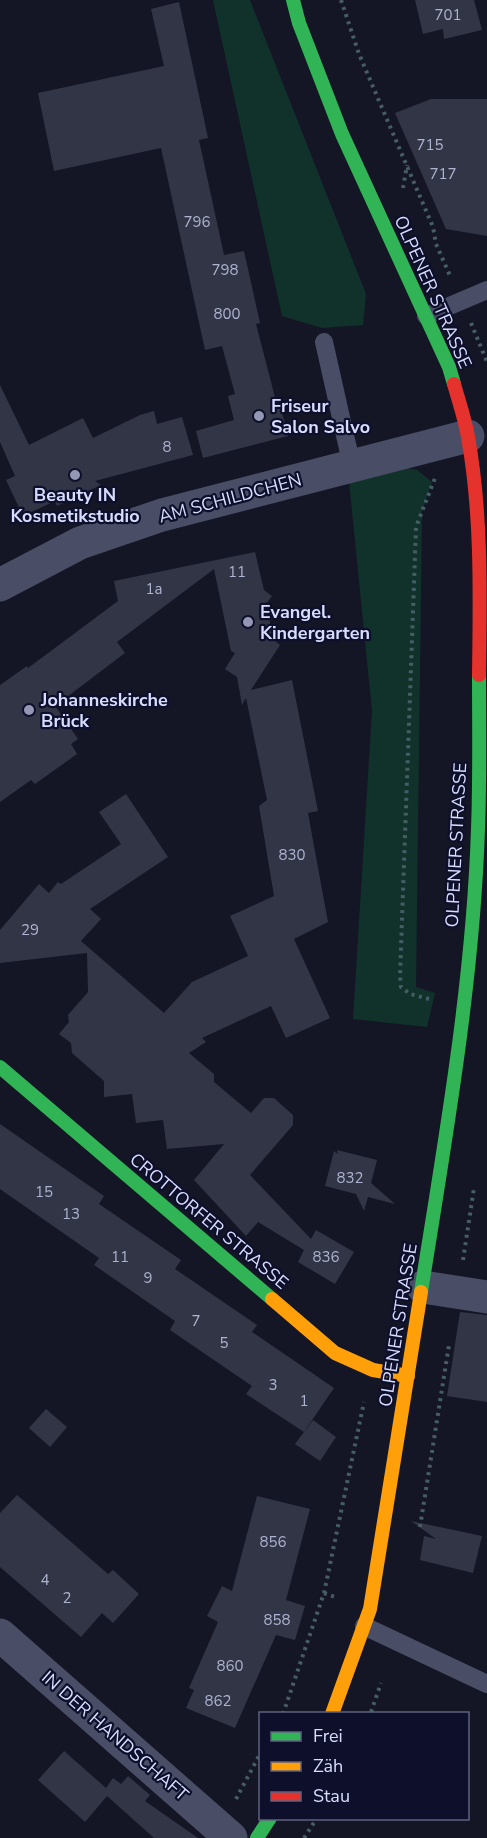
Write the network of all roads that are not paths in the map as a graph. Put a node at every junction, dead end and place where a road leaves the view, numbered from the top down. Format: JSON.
{"nodes":[{"id":1,"x":293,"y":0,"type":"edge"},
{"id":2,"x":487,"y":290,"type":"edge"},
{"id":3,"x":426,"y":316,"type":"junction"},
{"id":4,"x":324,"y":342,"type":"dead end"},
{"id":5,"x":455,"y":439,"type":"junction"},
{"id":6,"x":354,"y":465,"type":"junction"},
{"id":7,"x":0,"y":585,"type":"edge"},
{"id":8,"x":0,"y":1067,"type":"edge"},
{"id":9,"x":423,"y":1287,"type":"junction"},
{"id":10,"x":487,"y":1297,"type":"edge"},
{"id":11,"x":408,"y":1376,"type":"junction"},
{"id":12,"x":364,"y":1626,"type":"junction"},
{"id":13,"x":0,"y":1635,"type":"edge"},
{"id":14,"x":487,"y":1684,"type":"edge"},
{"id":15,"x":332,"y":1712,"type":"edge"},
{"id":16,"x":269,"y":1820,"type":"edge"},
{"id":17,"x":231,"y":1838,"type":"edge"},
{"id":18,"x":257,"y":1838,"type":"edge"}],
"edges":[{"from":1,"to":3,"type":"main road","name":"OLPENER STRASSE"},
{"from":2,"to":3,"type":"lane"},
{"from":3,"to":5,"type":"main road","name":"OLPENER STRASSE"},
{"from":4,"to":6,"type":"lane"},
{"from":5,"to":6,"type":"street","name":"AM SCHILDCHEN"},
{"from":5,"to":9,"type":"main road","name":"OLPENER STRASSE"},
{"from":6,"to":7,"type":"street","name":"AM SCHILDCHEN"},
{"from":8,"to":11,"type":"main road","name":"CROTTORFER STRASSE"},
{"from":9,"to":10,"type":"street"},
{"from":9,"to":11,"type":"main road","name":"OLPENER STRASSE"},
{"from":11,"to":12,"type":"main road","name":"OLPENER STRASSE"},
{"from":12,"to":14,"type":"lane"},
{"from":12,"to":15,"type":"main road","name":"OLPENER STRASSE"},
{"from":13,"to":17,"type":"street","name":"IN DER HANDSCHAFT"},
{"from":16,"to":18,"type":"main road"}]}
